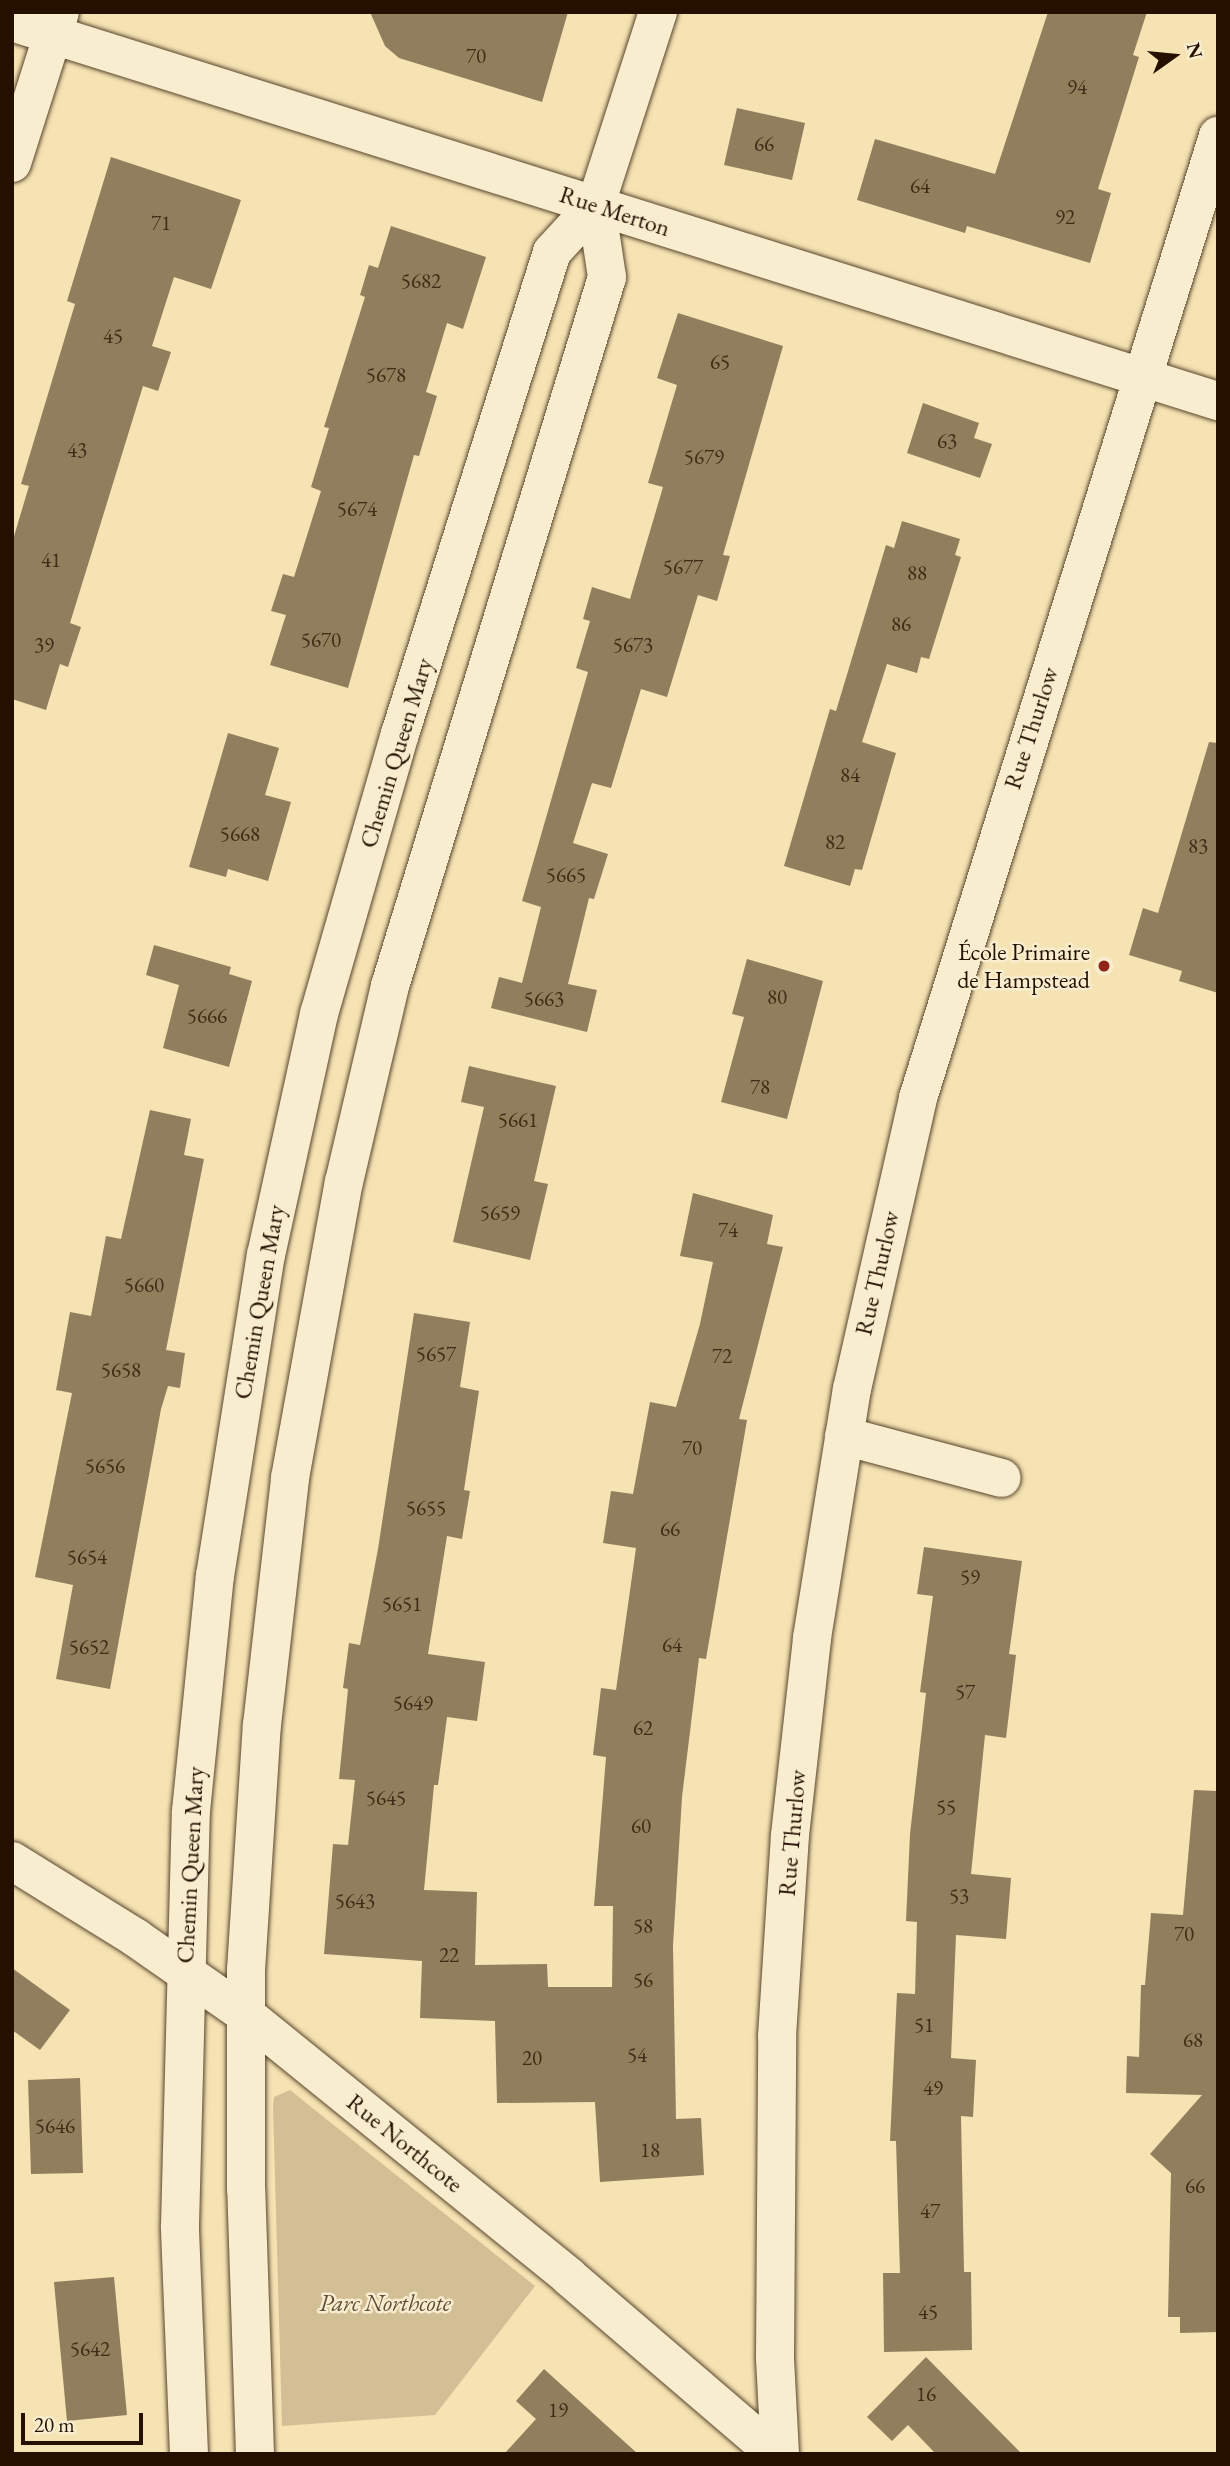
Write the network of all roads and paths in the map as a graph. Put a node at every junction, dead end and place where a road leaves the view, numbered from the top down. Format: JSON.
{"nodes":[{"id":1,"x":659,"y":12,"type":"edge"},
{"id":2,"x":12,"y":22,"type":"edge"},
{"id":3,"x":57,"y":23,"type":"edge"},
{"id":4,"x":1218,"y":136,"type":"edge"},
{"id":5,"x":12,"y":163,"type":"edge"},
{"id":6,"x":596,"y":204,"type":"junction"},
{"id":7,"x":1143,"y":379,"type":"junction"},
{"id":8,"x":1218,"y":401,"type":"edge"},
{"id":9,"x":294,"y":1119,"type":"junction"},
{"id":10,"x":354,"y":1135,"type":"junction"},
{"id":11,"x":844,"y":1436,"type":"junction"},
{"id":12,"x":1002,"y":1478,"type":"dead end"},
{"id":13,"x":12,"y":1861,"type":"edge"},
{"id":14,"x":184,"y":1970,"type":"junction"},
{"id":15,"x":245,"y":2014,"type":"junction"},
{"id":16,"x":189,"y":2454,"type":"edge"},
{"id":17,"x":255,"y":2454,"type":"edge"},
{"id":18,"x":778,"y":2454,"type":"edge"}],
"edges":[{"from":1,"to":6,"type":"street","name":"Chemin Queen Mary"},
{"from":2,"to":3,"type":"street","name":"Rue Merton"},
{"from":3,"to":5,"type":"street"},
{"from":3,"to":6,"type":"street","name":"Rue Merton"},
{"from":4,"to":7,"type":"street","name":"Rue Thurlow"},
{"from":6,"to":7,"type":"street","name":"Rue Merton"},
{"from":6,"to":9,"type":"street","name":"Chemin Queen Mary"},
{"from":6,"to":10,"type":"street","name":"Chemin Queen Mary"},
{"from":7,"to":8,"type":"street","name":"Rue Merton"},
{"from":7,"to":11,"type":"street","name":"Rue Thurlow"},
{"from":9,"to":10,"type":"street"},
{"from":9,"to":14,"type":"street","name":"Chemin Queen Mary"},
{"from":10,"to":15,"type":"street","name":"Chemin Queen Mary"},
{"from":11,"to":12,"type":"street"},
{"from":11,"to":18,"type":"street","name":"Rue Thurlow"},
{"from":13,"to":14,"type":"street","name":"Rue Northcote"},
{"from":14,"to":15,"type":"street","name":"Rue Northcote"},
{"from":14,"to":16,"type":"street","name":"Chemin Queen Mary"},
{"from":15,"to":17,"type":"street","name":"Chemin Queen Mary"},
{"from":15,"to":18,"type":"street","name":"Rue Northcote"}]}
